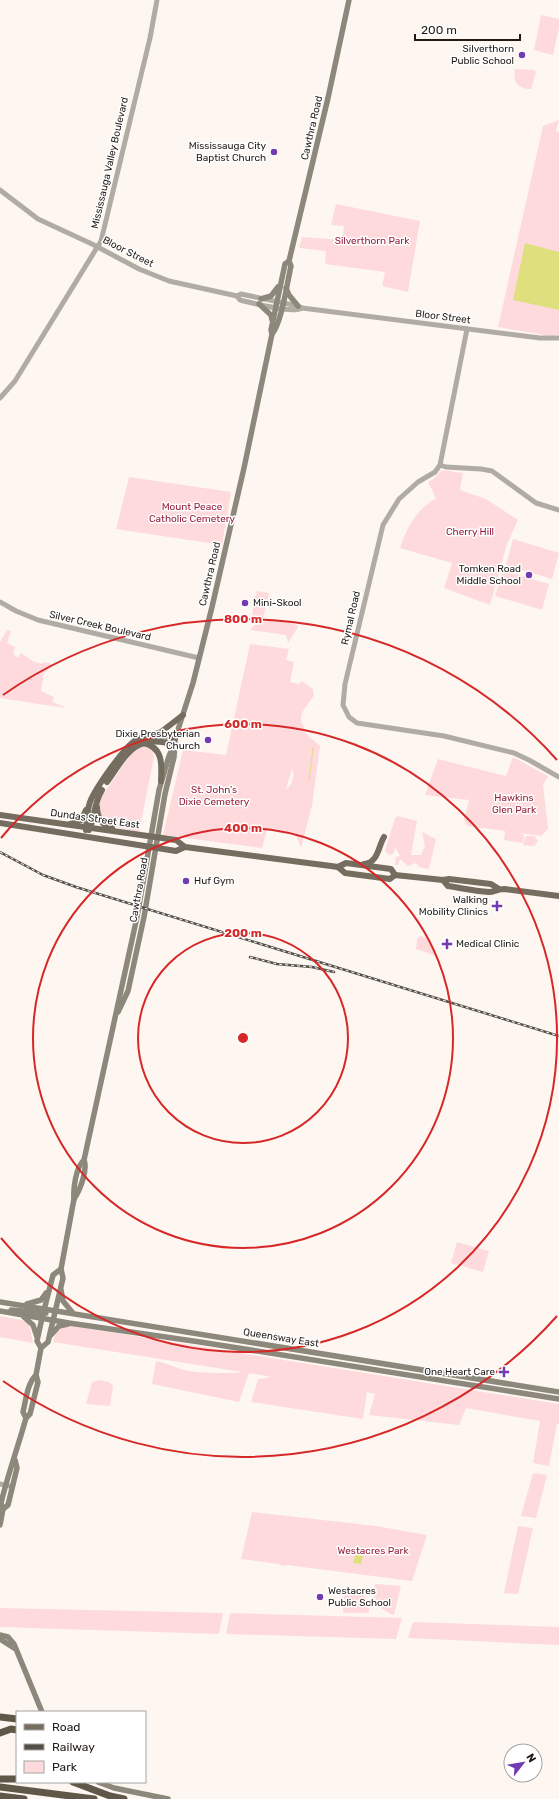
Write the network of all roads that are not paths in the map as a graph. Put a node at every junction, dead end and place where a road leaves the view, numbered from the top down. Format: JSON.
{"nodes":[{"id":1,"x":157,"y":0,"type":"edge"},
{"id":2,"x":349,"y":0,"type":"edge"},
{"id":3,"x":0,"y":190,"type":"edge"},
{"id":4,"x":98,"y":247,"type":"junction"},
{"id":5,"x":289,"y":261,"type":"junction"},
{"id":6,"x":280,"y":285,"type":"junction"},
{"id":7,"x":286,"y":288,"type":"junction"},
{"id":8,"x":260,"y":301,"type":"junction"},
{"id":9,"x":279,"y":305,"type":"junction"},
{"id":10,"x":300,"y":307,"type":"junction"},
{"id":11,"x":272,"y":320,"type":"junction"},
{"id":12,"x":467,"y":329,"type":"junction"},
{"id":13,"x":272,"y":334,"type":"junction"},
{"id":14,"x":559,"y":338,"type":"edge"},
{"id":15,"x":0,"y":398,"type":"edge"},
{"id":16,"x":440,"y":465,"type":"junction"},
{"id":17,"x":559,"y":510,"type":"edge"},
{"id":18,"x":0,"y":602,"type":"edge"},
{"id":19,"x":199,"y":658,"type":"junction"},
{"id":20,"x":183,"y":715,"type":"junction"},
{"id":21,"x":150,"y":736,"type":"junction"},
{"id":22,"x":175,"y":742,"type":"junction"},
{"id":23,"x":142,"y":743,"type":"junction"},
{"id":24,"x":559,"y":777,"type":"edge"},
{"id":25,"x":161,"y":781,"type":"junction"},
{"id":26,"x":94,"y":801,"type":"junction"},
{"id":27,"x":0,"y":815,"type":"edge"},
{"id":28,"x":0,"y":823,"type":"edge"},
{"id":29,"x":55,"y":823,"type":"junction"},
{"id":30,"x":88,"y":828,"type":"junction"},
{"id":31,"x":130,"y":834,"type":"junction"},
{"id":32,"x":86,"y":836,"type":"junction"},
{"id":33,"x":384,"y":837,"type":"dead end"},
{"id":34,"x":185,"y":847,"type":"junction"},
{"id":35,"x":357,"y":864,"type":"junction"},
{"id":36,"x":338,"y":867,"type":"junction"},
{"id":37,"x":395,"y":875,"type":"junction"},
{"id":38,"x":559,"y":896,"type":"edge"},
{"id":39,"x":118,"y":1012,"type":"junction"},
{"id":40,"x":61,"y":1269,"type":"junction"},
{"id":41,"x":50,"y":1285,"type":"junction"},
{"id":42,"x":61,"y":1286,"type":"junction"},
{"id":43,"x":0,"y":1302,"type":"edge"},
{"id":44,"x":17,"y":1304,"type":"junction"},
{"id":45,"x":0,"y":1310,"type":"edge"},
{"id":46,"x":53,"y":1310,"type":"junction"},
{"id":47,"x":72,"y":1313,"type":"junction"},
{"id":48,"x":43,"y":1314,"type":"junction"},
{"id":49,"x":20,"y":1315,"type":"junction"},
{"id":50,"x":52,"y":1320,"type":"junction"},
{"id":51,"x":68,"y":1323,"type":"junction"},
{"id":52,"x":48,"y":1339,"type":"junction"},
{"id":53,"x":38,"y":1341,"type":"junction"},
{"id":54,"x":41,"y":1348,"type":"junction"},
{"id":55,"x":559,"y":1392,"type":"edge"},
{"id":56,"x":559,"y":1399,"type":"edge"},
{"id":57,"x":6,"y":1485,"type":"edge"},
{"id":58,"x":0,"y":1525,"type":"edge"},
{"id":59,"x":0,"y":1635,"type":"edge"},
{"id":60,"x":0,"y":1639,"type":"edge"},
{"id":61,"x":14,"y":1648,"type":"junction"},
{"id":62,"x":42,"y":1711,"type":"edge"},
{"id":63,"x":0,"y":1717,"type":"edge"},
{"id":64,"x":16,"y":1719,"type":"edge"},
{"id":65,"x":16,"y":1730,"type":"edge"},
{"id":66,"x":0,"y":1733,"type":"edge"},
{"id":67,"x":0,"y":1779,"type":"edge"},
{"id":68,"x":16,"y":1779,"type":"edge"},
{"id":69,"x":76,"y":1783,"type":"edge"},
{"id":70,"x":101,"y":1783,"type":"edge"},
{"id":71,"x":0,"y":1787,"type":"edge"},
{"id":72,"x":0,"y":1796,"type":"edge"},
{"id":73,"x":24,"y":1799,"type":"edge"},
{"id":74,"x":94,"y":1799,"type":"edge"},
{"id":75,"x":124,"y":1799,"type":"edge"},
{"id":76,"x":168,"y":1799,"type":"edge"}],
"edges":[{"from":1,"to":4,"type":"street","name":"Mississauga Valley Boulevard"},
{"from":2,"to":5,"type":"main road","name":"Cawthra Road"},
{"from":3,"to":4,"type":"street","name":"Bloor Street"},
{"from":4,"to":8,"type":"street","name":"Bloor Street"},
{"from":4,"to":15,"type":"street","name":"Mississauga Valley Boulevard"},
{"from":5,"to":6,"type":"main road","name":"Cawthra Road"},
{"from":5,"to":7,"type":"main road","name":"Cawthra Road"},
{"from":6,"to":8,"type":"main road"},
{"from":6,"to":9,"type":"main road","name":"Cawthra Road"},
{"from":7,"to":9,"type":"main road","name":"Cawthra Road"},
{"from":7,"to":10,"type":"main road"},
{"from":8,"to":9,"type":"street","name":"Bloor Street"},
{"from":8,"to":11,"type":"main road"},
{"from":9,"to":10,"type":"street","name":"Bloor Street"},
{"from":9,"to":11,"type":"main road","name":"Cawthra Road"},
{"from":9,"to":13,"type":"main road","name":"Cawthra Road"},
{"from":10,"to":12,"type":"street","name":"Bloor Street"},
{"from":11,"to":13,"type":"main road","name":"Cawthra Road"},
{"from":12,"to":14,"type":"street","name":"Bloor Street"},
{"from":12,"to":16,"type":"street"},
{"from":13,"to":19,"type":"main road","name":"Cawthra Road"},
{"from":16,"to":17,"type":"street"},
{"from":16,"to":24,"type":"street","name":"Rymal Road"},
{"from":18,"to":19,"type":"street","name":"Silver Creek Boulevard"},
{"from":19,"to":20,"type":"main road","name":"Cawthra Road"},
{"from":20,"to":21,"type":"main road"},
{"from":20,"to":22,"type":"main road","name":"Cawthra Road"},
{"from":21,"to":22,"type":"main road"},
{"from":21,"to":26,"type":"main road"},
{"from":22,"to":23,"type":"main road"},
{"from":22,"to":25,"type":"main road","name":"Cawthra Road"},
{"from":22,"to":39,"type":"main road","name":"Cawthra Road"},
{"from":23,"to":25,"type":"main road"},
{"from":23,"to":26,"type":"main road"},
{"from":25,"to":39,"type":"main road","name":"Cawthra Road"},
{"from":26,"to":29,"type":"main road"},
{"from":26,"to":30,"type":"main road"},
{"from":26,"to":31,"type":"main road"},
{"from":27,"to":29,"type":"main road","name":"Dundas Street East"},
{"from":28,"to":32,"type":"main road","name":"Dundas Street East"},
{"from":29,"to":30,"type":"main road","name":"Dundas Street East"},
{"from":30,"to":31,"type":"main road","name":"Dundas Street East"},
{"from":30,"to":32,"type":"main road"},
{"from":31,"to":34,"type":"main road","name":"Dundas Street East"},
{"from":32,"to":34,"type":"main road","name":"Dundas Street East"},
{"from":33,"to":35,"type":"main road"},
{"from":34,"to":36,"type":"main road","name":"Dundas Street East"},
{"from":35,"to":36,"type":"main road","name":"Dundas Street East"},
{"from":35,"to":37,"type":"main road","name":"Dundas Street East"},
{"from":36,"to":37,"type":"main road","name":"Dundas Street East"},
{"from":37,"to":38,"type":"main road","name":"Dundas Street East"},
{"from":39,"to":40,"type":"main road","name":"Cawthra Road"},
{"from":40,"to":41,"type":"main road","name":"Cawthra Road"},
{"from":40,"to":42,"type":"main road","name":"Cawthra Road"},
{"from":41,"to":44,"type":"main road"},
{"from":41,"to":48,"type":"main road","name":"Cawthra Road"},
{"from":42,"to":46,"type":"main road","name":"Cawthra Road"},
{"from":42,"to":47,"type":"main road"},
{"from":43,"to":44,"type":"main road","name":"Queensway East"},
{"from":44,"to":48,"type":"main road","name":"Queensway East"},
{"from":45,"to":48,"type":"main road"},
{"from":45,"to":49,"type":"main road","name":"Queensway East"},
{"from":46,"to":47,"type":"main road","name":"Queensway East"},
{"from":46,"to":48,"type":"main road","name":"Queensway East"},
{"from":46,"to":50,"type":"main road","name":"Cawthra Road"},
{"from":47,"to":55,"type":"main road","name":"Queensway East"},
{"from":48,"to":49,"type":"main road","name":"Queensway East"},
{"from":48,"to":50,"type":"main road","name":"Queensway East"},
{"from":48,"to":53,"type":"main road","name":"Cawthra Road"},
{"from":49,"to":53,"type":"main road"},
{"from":50,"to":51,"type":"main road","name":"Queensway East"},
{"from":50,"to":52,"type":"main road","name":"Cawthra Road"},
{"from":51,"to":52,"type":"main road"},
{"from":51,"to":56,"type":"main road","name":"Queensway East"},
{"from":52,"to":54,"type":"main road","name":"Cawthra Road"},
{"from":53,"to":54,"type":"main road"},
{"from":54,"to":57,"type":"main road","name":"Cawthra Road"},
{"from":57,"to":58,"type":"main road","name":"Cawthra Road"},
{"from":59,"to":61,"type":"main road"},
{"from":60,"to":61,"type":"main road"},
{"from":61,"to":62,"type":"main road"},
{"from":63,"to":64,"type":"highway"},
{"from":65,"to":66,"type":"highway"},
{"from":67,"to":68,"type":"highway"},
{"from":69,"to":75,"type":"highway"},
{"from":70,"to":76,"type":"main road"},
{"from":71,"to":74,"type":"highway"},
{"from":72,"to":73,"type":"highway"}]}
